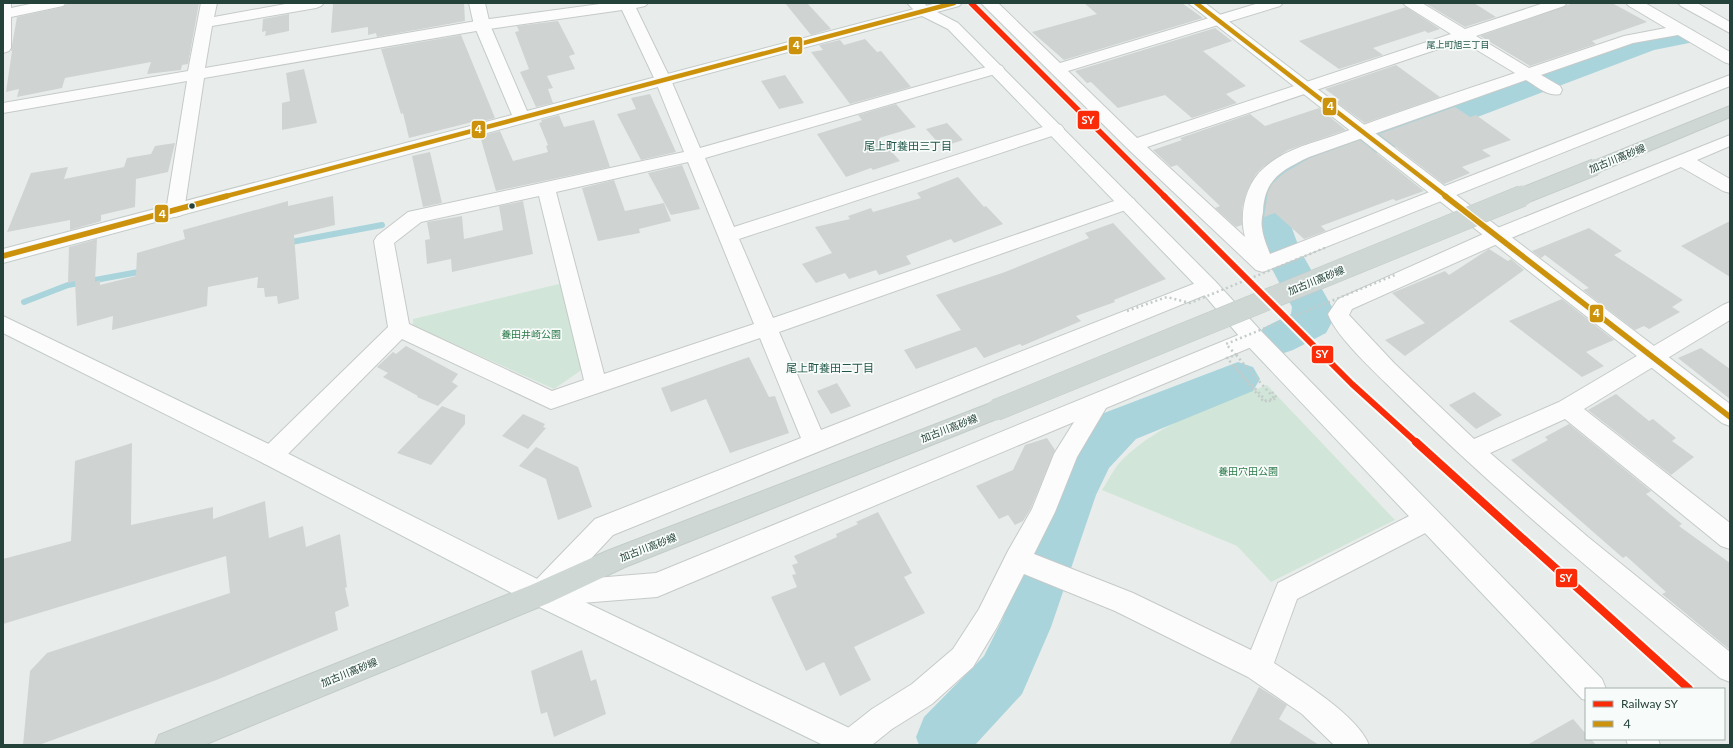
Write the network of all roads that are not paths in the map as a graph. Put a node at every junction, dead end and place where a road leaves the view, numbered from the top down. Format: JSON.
{"nodes":[{"id":1,"x":3,"y":3,"type":"edge"},
{"id":2,"x":58,"y":3,"type":"edge"},
{"id":3,"x":209,"y":3,"type":"edge"},
{"id":4,"x":316,"y":3,"type":"edge"},
{"id":5,"x":477,"y":3,"type":"edge"},
{"id":6,"x":954,"y":3,"type":"edge"},
{"id":7,"x":989,"y":3,"type":"edge"},
{"id":8,"x":1196,"y":3,"type":"edge"},
{"id":9,"x":1275,"y":3,"type":"edge"},
{"id":10,"x":1411,"y":3,"type":"edge"},
{"id":11,"x":1559,"y":3,"type":"edge"},
{"id":12,"x":1634,"y":3,"type":"edge"},
{"id":13,"x":1686,"y":3,"type":"edge"},
{"id":14,"x":631,"y":4,"type":"edge"},
{"id":15,"x":919,"y":7,"type":"edge"},
{"id":16,"x":3,"y":14,"type":"edge"},
{"id":17,"x":1219,"y":20,"type":"junction"},
{"id":18,"x":205,"y":24,"type":"junction"},
{"id":19,"x":482,"y":25,"type":"junction"},
{"id":20,"x":1730,"y":28,"type":"edge"},
{"id":21,"x":1681,"y":30,"type":"junction"},
{"id":22,"x":1462,"y":34,"type":"junction"},
{"id":23,"x":3,"y":48,"type":"edge"},
{"id":24,"x":1730,"y":59,"type":"edge"},
{"id":25,"x":996,"y":69,"type":"junction"},
{"id":26,"x":1059,"y":69,"type":"junction"},
{"id":27,"x":196,"y":74,"type":"junction"},
{"id":28,"x":1528,"y":74,"type":"junction"},
{"id":29,"x":663,"y":80,"type":"junction"},
{"id":30,"x":1730,"y":80,"type":"edge"},
{"id":31,"x":1304,"y":87,"type":"junction"},
{"id":32,"x":1554,"y":90,"type":"dead end"},
{"id":33,"x":3,"y":108,"type":"edge"},
{"id":34,"x":1730,"y":111,"type":"edge"},
{"id":35,"x":522,"y":118,"type":"junction"},
{"id":36,"x":1055,"y":128,"type":"junction"},
{"id":37,"x":1362,"y":131,"type":"junction"},
{"id":38,"x":1730,"y":140,"type":"edge"},
{"id":39,"x":1134,"y":144,"type":"junction"},
{"id":40,"x":695,"y":156,"type":"junction"},
{"id":41,"x":1683,"y":160,"type":"junction"},
{"id":42,"x":1730,"y":187,"type":"edge"},
{"id":43,"x":546,"y":188,"type":"junction"},
{"id":44,"x":1443,"y":194,"type":"junction"},
{"id":45,"x":1127,"y":203,"type":"junction"},
{"id":46,"x":175,"y":211,"type":"junction"},
{"id":47,"x":728,"y":236,"type":"junction"},
{"id":48,"x":1496,"y":236,"type":"junction"},
{"id":49,"x":3,"y":256,"type":"edge"},
{"id":50,"x":1263,"y":265,"type":"junction"},
{"id":51,"x":1208,"y":286,"type":"junction"},
{"id":52,"x":1730,"y":310,"type":"edge"},
{"id":53,"x":3,"y":324,"type":"edge"},
{"id":54,"x":766,"y":328,"type":"junction"},
{"id":55,"x":399,"y":329,"type":"junction"},
{"id":56,"x":1253,"y":337,"type":"junction"},
{"id":57,"x":1652,"y":356,"type":"junction"},
{"id":58,"x":596,"y":385,"type":"junction"},
{"id":59,"x":1097,"y":402,"type":"junction"},
{"id":60,"x":1567,"y":408,"type":"junction"},
{"id":61,"x":1730,"y":417,"type":"edge"},
{"id":62,"x":815,"y":444,"type":"junction"},
{"id":63,"x":1472,"y":450,"type":"junction"},
{"id":64,"x":271,"y":456,"type":"junction"},
{"id":65,"x":1428,"y":519,"type":"junction"},
{"id":66,"x":1730,"y":538,"type":"edge"},
{"id":67,"x":1017,"y":559,"type":"junction"},
{"id":68,"x":540,"y":594,"type":"junction"},
{"id":69,"x":1258,"y":668,"type":"junction"},
{"id":70,"x":1730,"y":669,"type":"edge"},
{"id":71,"x":1591,"y":688,"type":"edge"},
{"id":72,"x":851,"y":744,"type":"edge"},
{"id":73,"x":169,"y":745,"type":"edge"},
{"id":74,"x":1355,"y":745,"type":"edge"}],
"edges":[{"from":1,"to":16,"type":"street"},
{"from":2,"to":16,"type":"street"},
{"from":3,"to":18,"type":"street"},
{"from":4,"to":18,"type":"street"},
{"from":5,"to":19,"type":"street"},
{"from":6,"to":15,"type":"street"},
{"from":7,"to":26,"type":"street"},
{"from":8,"to":17,"type":"street"},
{"from":9,"to":17,"type":"street"},
{"from":10,"to":22,"type":"street"},
{"from":11,"to":22,"type":"street"},
{"from":12,"to":21,"type":"street"},
{"from":13,"to":20,"type":"street"},
{"from":14,"to":19,"type":"street"},
{"from":14,"to":29,"type":"street"},
{"from":15,"to":25,"type":"street"},
{"from":15,"to":29,"type":"street"},
{"from":16,"to":23,"type":"street"},
{"from":17,"to":26,"type":"street"},
{"from":17,"to":31,"type":"street"},
{"from":18,"to":27,"type":"street"},
{"from":19,"to":27,"type":"street"},
{"from":19,"to":35,"type":"street"},
{"from":21,"to":24,"type":"street"},
{"from":21,"to":28,"type":"street"},
{"from":22,"to":28,"type":"street"},
{"from":22,"to":31,"type":"street"},
{"from":25,"to":36,"type":"street"},
{"from":25,"to":40,"type":"street"},
{"from":26,"to":39,"type":"street"},
{"from":27,"to":33,"type":"street"},
{"from":27,"to":46,"type":"street"},
{"from":28,"to":32,"type":"street"},
{"from":28,"to":37,"type":"street"},
{"from":29,"to":35,"type":"street"},
{"from":29,"to":40,"type":"street"},
{"from":30,"to":44,"type":"street"},
{"from":31,"to":37,"type":"street"},
{"from":31,"to":39,"type":"street"},
{"from":34,"to":68,"type":"main road","name":"加古川高砂線","bridge":true},
{"from":35,"to":46,"type":"street"},
{"from":36,"to":45,"type":"street"},
{"from":36,"to":47,"type":"street"},
{"from":37,"to":44,"type":"street"},
{"from":37,"to":50,"type":"street"},
{"from":38,"to":41,"type":"street"},
{"from":39,"to":50,"type":"street"},
{"from":40,"to":43,"type":"street"},
{"from":40,"to":47,"type":"street"},
{"from":41,"to":42,"type":"street"},
{"from":41,"to":48,"type":"street"},
{"from":43,"to":55,"type":"street"},
{"from":43,"to":58,"type":"street"},
{"from":44,"to":48,"type":"street"},
{"from":44,"to":50,"type":"street"},
{"from":45,"to":51,"type":"street"},
{"from":45,"to":54,"type":"street"},
{"from":46,"to":49,"type":"street"},
{"from":47,"to":54,"type":"street"},
{"from":48,"to":57,"type":"street"},
{"from":48,"to":63,"type":"street"},
{"from":51,"to":56,"type":"street"},
{"from":51,"to":62,"type":"street"},
{"from":52,"to":57,"type":"street"},
{"from":53,"to":64,"type":"street"},
{"from":54,"to":58,"type":"street"},
{"from":54,"to":62,"type":"street"},
{"from":55,"to":58,"type":"street"},
{"from":55,"to":64,"type":"street"},
{"from":56,"to":59,"type":"street"},
{"from":56,"to":65,"type":"street"},
{"from":57,"to":60,"type":"street"},
{"from":57,"to":61,"type":"street"},
{"from":59,"to":67,"type":"street"},
{"from":59,"to":68,"type":"street"},
{"from":60,"to":63,"type":"street"},
{"from":60,"to":66,"type":"street"},
{"from":62,"to":68,"type":"street"},
{"from":63,"to":70,"type":"street"},
{"from":64,"to":68,"type":"street"},
{"from":65,"to":69,"type":"street"},
{"from":65,"to":71,"type":"street"},
{"from":67,"to":69,"type":"street"},
{"from":67,"to":72,"type":"street"},
{"from":68,"to":72,"type":"street"},
{"from":68,"to":73,"type":"main road","name":"加古川高砂線"},
{"from":69,"to":74,"type":"street"}]}
